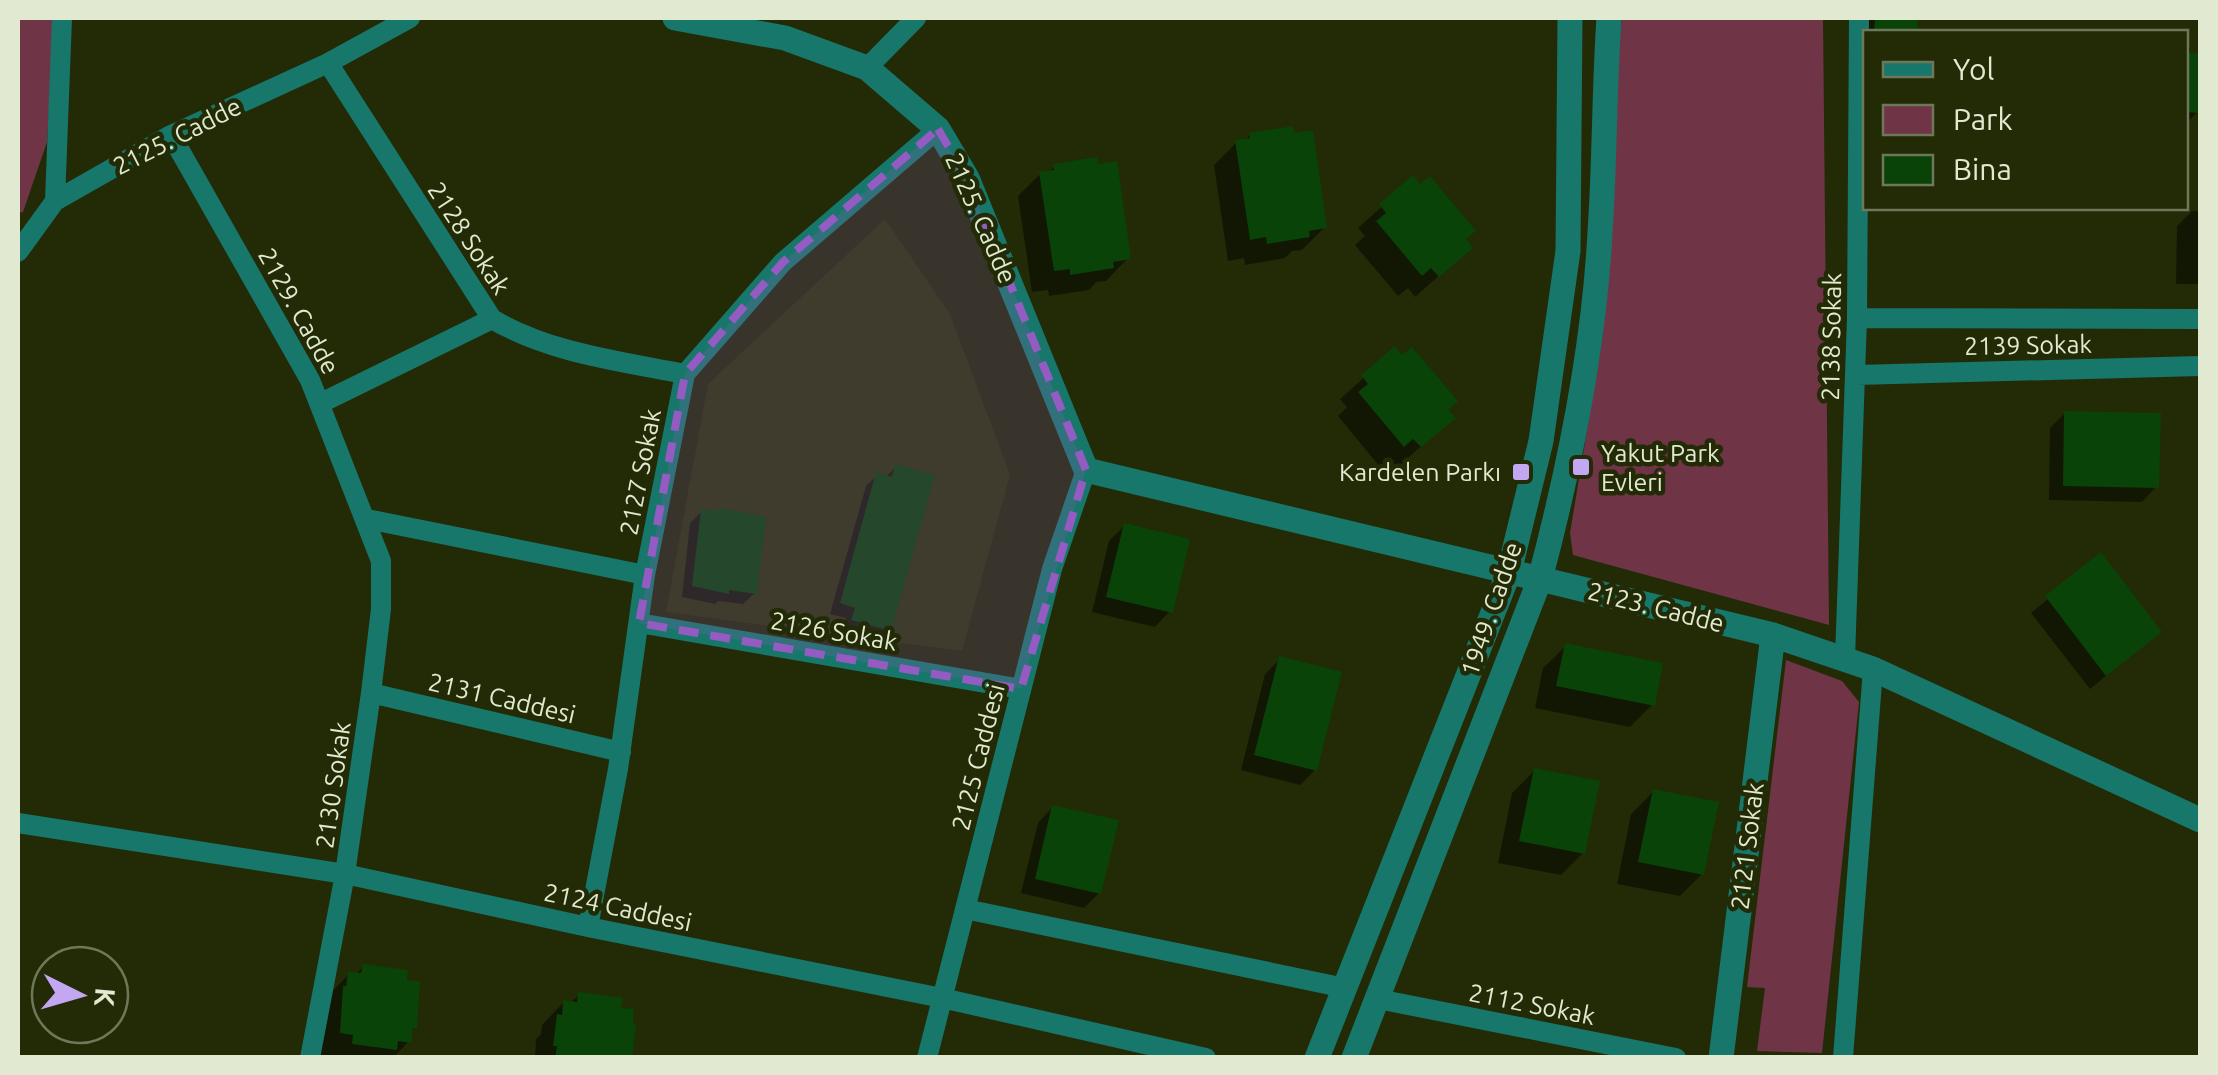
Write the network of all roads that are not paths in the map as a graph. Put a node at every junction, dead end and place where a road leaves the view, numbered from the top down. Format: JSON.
{"nodes":[{"id":1,"x":62,"y":18,"type":"edge"},
{"id":2,"x":410,"y":18,"type":"edge"},
{"id":3,"x":675,"y":18,"type":"edge"},
{"id":4,"x":916,"y":18,"type":"edge"},
{"id":5,"x":1570,"y":18,"type":"edge"},
{"id":6,"x":1609,"y":18,"type":"edge"},
{"id":7,"x":1858,"y":18,"type":"edge"},
{"id":8,"x":328,"y":64,"type":"junction"},
{"id":9,"x":866,"y":68,"type":"junction"},
{"id":10,"x":938,"y":129,"type":"junction"},
{"id":11,"x":171,"y":135,"type":"junction"},
{"id":12,"x":55,"y":201,"type":"junction"},
{"id":13,"x":18,"y":252,"type":"edge"},
{"id":14,"x":1858,"y":318,"type":"junction"},
{"id":15,"x":492,"y":319,"type":"junction"},
{"id":16,"x":2200,"y":319,"type":"edge"},
{"id":17,"x":2200,"y":366,"type":"edge"},
{"id":18,"x":685,"y":374,"type":"junction"},
{"id":19,"x":1856,"y":375,"type":"junction"},
{"id":20,"x":322,"y":404,"type":"junction"},
{"id":21,"x":1086,"y":470,"type":"junction"},
{"id":22,"x":367,"y":520,"type":"junction"},
{"id":23,"x":1509,"y":572,"type":"junction"},
{"id":24,"x":645,"y":575,"type":"junction"},
{"id":25,"x":1540,"y":579,"type":"junction"},
{"id":26,"x":639,"y":623,"type":"junction"},
{"id":27,"x":1773,"y":635,"type":"junction"},
{"id":28,"x":1846,"y":658,"type":"junction"},
{"id":29,"x":1873,"y":669,"type":"junction"},
{"id":30,"x":1021,"y":689,"type":"junction"},
{"id":31,"x":371,"y":693,"type":"junction"},
{"id":32,"x":621,"y":752,"type":"junction"},
{"id":33,"x":2200,"y":820,"type":"edge"},
{"id":34,"x":18,"y":823,"type":"edge"},
{"id":35,"x":345,"y":874,"type":"junction"},
{"id":36,"x":965,"y":909,"type":"junction"},
{"id":37,"x":588,"y":927,"type":"junction"},
{"id":38,"x":1344,"y":988,"type":"junction"},
{"id":39,"x":942,"y":998,"type":"junction"},
{"id":40,"x":1378,"y":999,"type":"junction"},
{"id":41,"x":310,"y":1058,"type":"edge"},
{"id":42,"x":926,"y":1058,"type":"edge"},
{"id":43,"x":1206,"y":1058,"type":"edge"},
{"id":44,"x":1317,"y":1058,"type":"edge"},
{"id":45,"x":1354,"y":1058,"type":"edge"},
{"id":46,"x":1676,"y":1058,"type":"edge"},
{"id":47,"x":1721,"y":1058,"type":"edge"},
{"id":48,"x":1843,"y":1058,"type":"edge"}],
"edges":[{"from":1,"to":12,"type":"street"},
{"from":2,"to":8,"type":"street","name":"2125. Cadde"},
{"from":3,"to":9,"type":"street","name":"2125. Cadde"},
{"from":4,"to":9,"type":"street"},
{"from":5,"to":23,"type":"street","name":"1949. Cadde"},
{"from":6,"to":25,"type":"street","name":"1949. Cadde"},
{"from":7,"to":14,"type":"street","name":"2138 Sokak"},
{"from":8,"to":11,"type":"street","name":"2125. Cadde"},
{"from":8,"to":15,"type":"street","name":"2128 Sokak"},
{"from":9,"to":10,"type":"street","name":"2125. Cadde"},
{"from":10,"to":18,"type":"street","name":"2127 Sokak"},
{"from":10,"to":21,"type":"street","name":"2125. Cadde"},
{"from":11,"to":12,"type":"street","name":"2125. Cadde"},
{"from":11,"to":20,"type":"street","name":"2129. Cadde"},
{"from":12,"to":13,"type":"street","name":"2125. Cadde"},
{"from":14,"to":16,"type":"street","name":"2139 Sokak"},
{"from":14,"to":19,"type":"street","name":"2138 Sokak"},
{"from":15,"to":18,"type":"street","name":"2128 Sokak"},
{"from":15,"to":20,"type":"street"},
{"from":17,"to":19,"type":"street","name":"2139 Sokak"},
{"from":18,"to":24,"type":"street","name":"2127 Sokak"},
{"from":19,"to":28,"type":"street","name":"2138 Sokak"},
{"from":20,"to":22,"type":"street","name":"2129. Cadde"},
{"from":21,"to":23,"type":"street","name":"2123. Cadde"},
{"from":21,"to":30,"type":"street","name":"2125 Caddesi"},
{"from":22,"to":24,"type":"street"},
{"from":22,"to":31,"type":"street","name":"2130 Sokak"},
{"from":23,"to":25,"type":"street","name":"2123. Cadde"},
{"from":23,"to":38,"type":"street","name":"1949. Cadde"},
{"from":24,"to":26,"type":"street","name":"2127 Sokak"},
{"from":25,"to":27,"type":"street","name":"2123. Cadde"},
{"from":25,"to":40,"type":"street","name":"1949. Cadde"},
{"from":26,"to":30,"type":"street","name":"2126 Sokak"},
{"from":26,"to":32,"type":"street","name":"2127 Sokak"},
{"from":27,"to":28,"type":"street","name":"2123. Cadde"},
{"from":27,"to":47,"type":"street","name":"2121 Sokak"},
{"from":28,"to":29,"type":"street","name":"2123. Cadde"},
{"from":29,"to":33,"type":"street","name":"2123. Cadde"},
{"from":29,"to":48,"type":"street"},
{"from":30,"to":36,"type":"street","name":"2125 Caddesi"},
{"from":31,"to":32,"type":"street","name":"2131 Caddesi"},
{"from":31,"to":35,"type":"street","name":"2130 Sokak"},
{"from":32,"to":37,"type":"street","name":"2127 Sokak"},
{"from":34,"to":35,"type":"street","name":"2124 Caddesi"},
{"from":35,"to":37,"type":"street","name":"2124 Caddesi"},
{"from":35,"to":41,"type":"street","name":"2130 Sokak"},
{"from":36,"to":38,"type":"street"},
{"from":36,"to":39,"type":"street","name":"2125 Caddesi"},
{"from":37,"to":39,"type":"street","name":"2124 Caddesi"},
{"from":38,"to":44,"type":"street","name":"1949. Cadde"},
{"from":39,"to":42,"type":"street","name":"2125 Caddesi"},
{"from":39,"to":43,"type":"street","name":"2124 Caddesi"},
{"from":40,"to":45,"type":"street","name":"1949. Cadde"},
{"from":40,"to":46,"type":"street","name":"2112 Sokak"}]}
